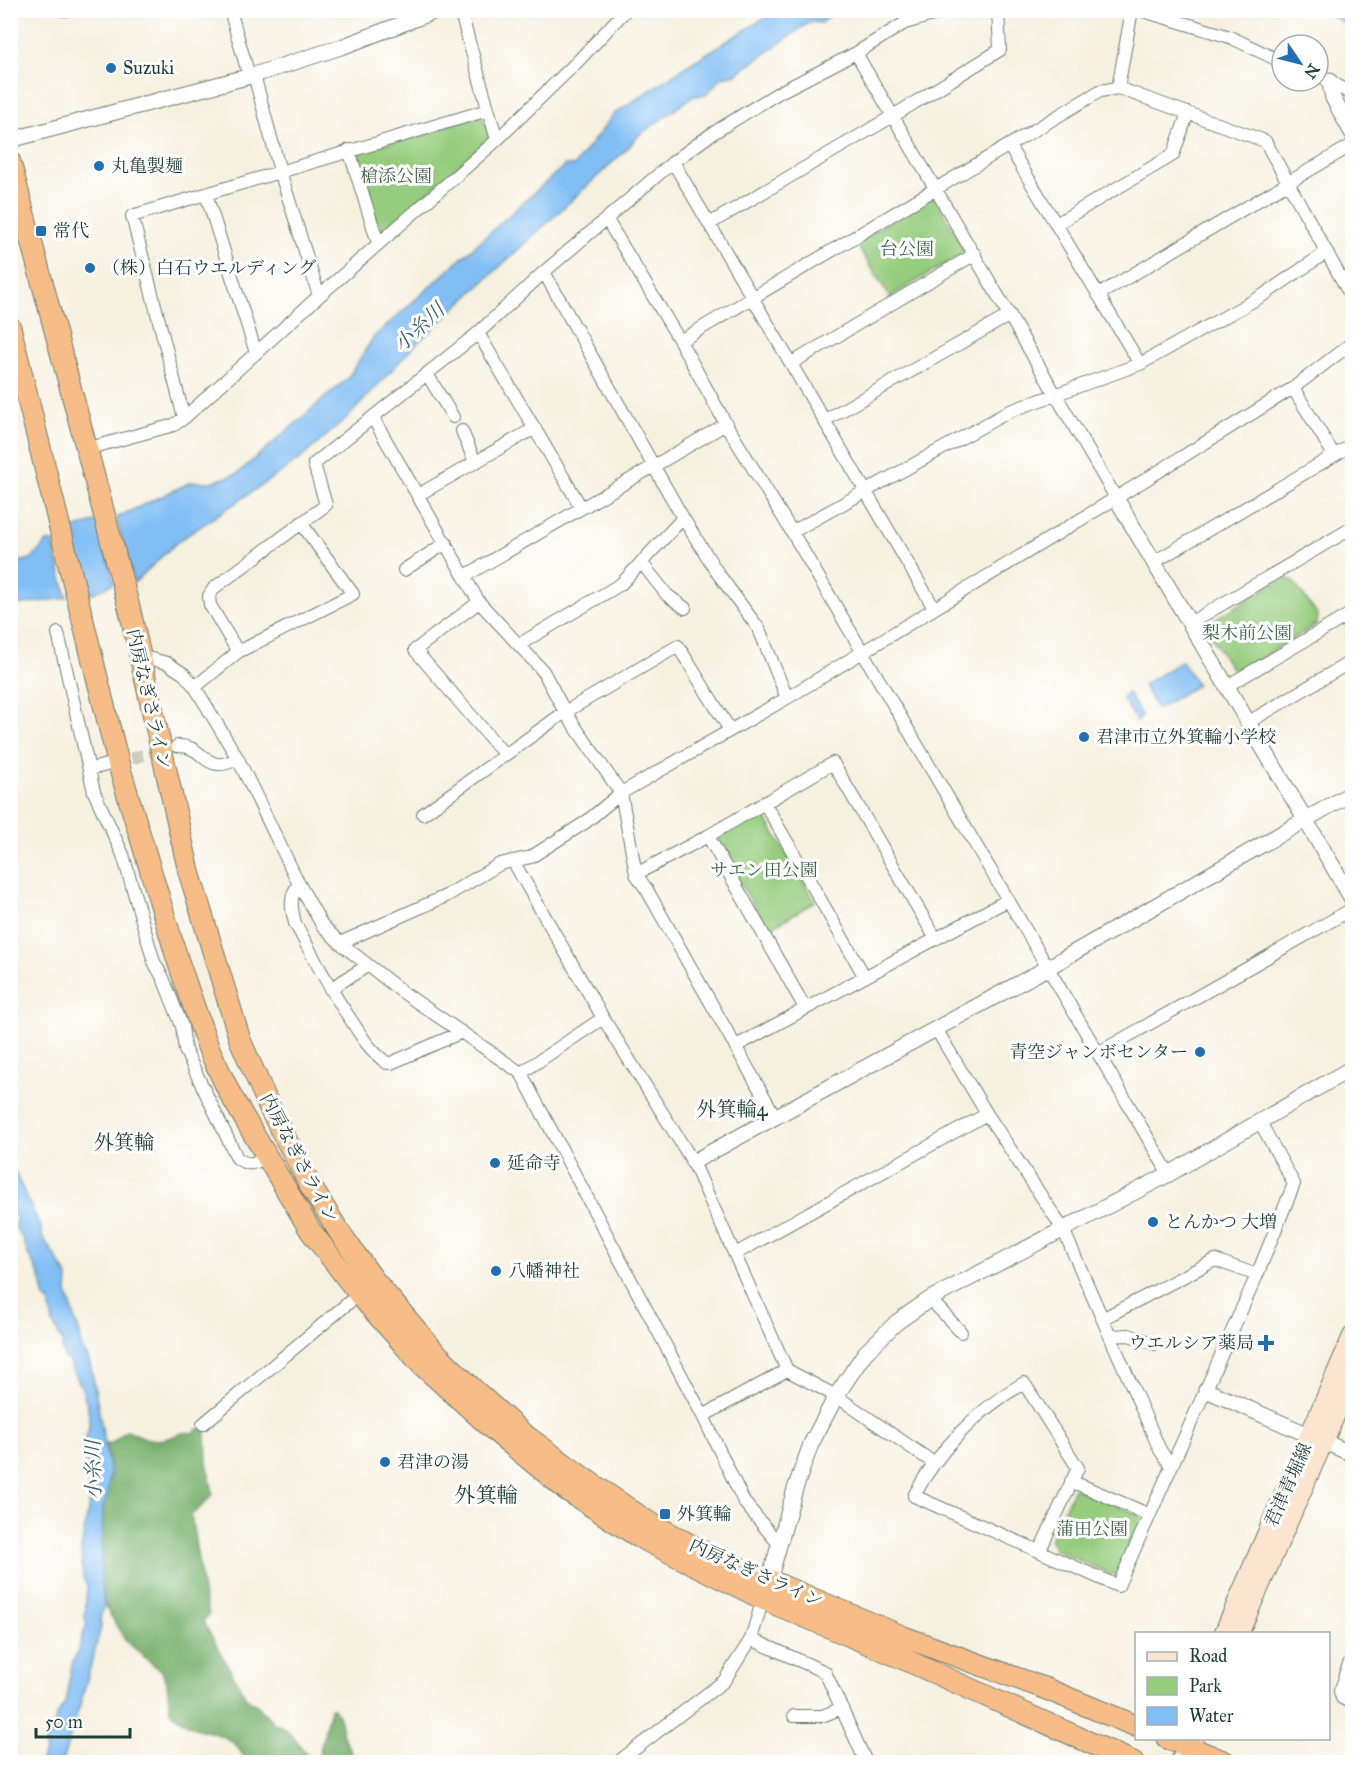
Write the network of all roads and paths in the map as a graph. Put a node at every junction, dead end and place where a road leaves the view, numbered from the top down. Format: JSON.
{"nodes":[{"id":1,"x":230,"y":10,"type":"edge"},
{"id":2,"x":438,"y":10,"type":"edge"},
{"id":3,"x":460,"y":10,"type":"edge"},
{"id":4,"x":626,"y":10,"type":"edge"},
{"id":5,"x":950,"y":10,"type":"edge"},
{"id":6,"x":998,"y":10,"type":"edge"},
{"id":7,"x":1132,"y":10,"type":"edge"},
{"id":8,"x":1140,"y":10,"type":"edge"},
{"id":9,"x":856,"y":53,"type":"junction"},
{"id":10,"x":1270,"y":56,"type":"edge"},
{"id":11,"x":251,"y":76,"type":"junction"},
{"id":12,"x":1330,"y":82,"type":"edge"},
{"id":13,"x":1118,"y":88,"type":"junction"},
{"id":14,"x":1330,"y":92,"type":"edge"},
{"id":15,"x":1353,"y":95,"type":"edge"},
{"id":16,"x":488,"y":110,"type":"junction"},
{"id":17,"x":1188,"y":113,"type":"junction"},
{"id":18,"x":893,"y":116,"type":"junction"},
{"id":19,"x":1353,"y":133,"type":"edge"},
{"id":20,"x":10,"y":140,"type":"edge"},
{"id":21,"x":496,"y":140,"type":"junction"},
{"id":22,"x":1353,"y":145,"type":"edge"},
{"id":23,"x":1009,"y":146,"type":"junction"},
{"id":24,"x":349,"y":150,"type":"junction"},
{"id":25,"x":10,"y":162,"type":"edge"},
{"id":26,"x":673,"y":162,"type":"junction"},
{"id":27,"x":280,"y":171,"type":"junction"},
{"id":28,"x":1288,"y":183,"type":"junction"},
{"id":29,"x":936,"y":189,"type":"junction"},
{"id":30,"x":206,"y":194,"type":"junction"},
{"id":31,"x":607,"y":220,"type":"junction"},
{"id":32,"x":709,"y":224,"type":"junction"},
{"id":33,"x":1056,"y":224,"type":"junction"},
{"id":34,"x":378,"y":243,"type":"junction"},
{"id":35,"x":1327,"y":252,"type":"junction"},
{"id":36,"x":975,"y":254,"type":"junction"},
{"id":37,"x":544,"y":272,"type":"junction"},
{"id":38,"x":1098,"y":295,"type":"junction"},
{"id":39,"x":319,"y":296,"type":"junction"},
{"id":40,"x":753,"y":298,"type":"junction"},
{"id":41,"x":1353,"y":298,"type":"edge"},
{"id":42,"x":1010,"y":315,"type":"junction"},
{"id":43,"x":10,"y":327,"type":"edge"},
{"id":44,"x":478,"y":333,"type":"junction"},
{"id":45,"x":680,"y":341,"type":"junction"},
{"id":46,"x":1353,"y":343,"type":"edge"},
{"id":47,"x":256,"y":353,"type":"junction"},
{"id":48,"x":792,"y":363,"type":"junction"},
{"id":49,"x":1140,"y":364,"type":"junction"},
{"id":50,"x":427,"y":374,"type":"junction"},
{"id":51,"x":1293,"y":388,"type":"junction"},
{"id":52,"x":1056,"y":394,"type":"junction"},
{"id":53,"x":453,"y":417,"type":"dead end"},
{"id":54,"x":184,"y":418,"type":"junction"},
{"id":55,"x":373,"y":418,"type":"junction"},
{"id":56,"x":825,"y":420,"type":"junction"},
{"id":57,"x":726,"y":424,"type":"junction"},
{"id":58,"x":535,"y":428,"type":"junction"},
{"id":59,"x":462,"y":431,"type":"dead end"},
{"id":60,"x":1353,"y":444,"type":"edge"},
{"id":61,"x":86,"y":448,"type":"junction"},
{"id":62,"x":1334,"y":455,"type":"junction"},
{"id":63,"x":476,"y":462,"type":"junction"},
{"id":64,"x":654,"y":465,"type":"junction"},
{"id":65,"x":866,"y":491,"type":"junction"},
{"id":66,"x":418,"y":495,"type":"junction"},
{"id":67,"x":1116,"y":498,"type":"junction"},
{"id":68,"x":581,"y":507,"type":"junction"},
{"id":69,"x":683,"y":518,"type":"junction"},
{"id":70,"x":302,"y":524,"type":"junction"},
{"id":71,"x":1353,"y":528,"type":"edge"},
{"id":72,"x":792,"y":532,"type":"junction"},
{"id":73,"x":446,"y":543,"type":"junction"},
{"id":74,"x":641,"y":562,"type":"junction"},
{"id":75,"x":1154,"y":562,"type":"junction"},
{"id":76,"x":404,"y":570,"type":"dead end"},
{"id":77,"x":465,"y":576,"type":"junction"},
{"id":78,"x":479,"y":602,"type":"junction"},
{"id":79,"x":686,"y":608,"type":"dead end"},
{"id":80,"x":934,"y":608,"type":"junction"},
{"id":81,"x":1353,"y":613,"type":"edge"},
{"id":82,"x":1190,"y":623,"type":"junction"},
{"id":83,"x":58,"y":633,"type":"dead end"},
{"id":84,"x":519,"y":644,"type":"junction"},
{"id":85,"x":862,"y":651,"type":"junction"},
{"id":86,"x":238,"y":652,"type":"junction"},
{"id":87,"x":140,"y":656,"type":"junction"},
{"id":88,"x":1353,"y":661,"type":"edge"},
{"id":89,"x":1227,"y":686,"type":"junction"},
{"id":90,"x":195,"y":687,"type":"junction"},
{"id":91,"x":786,"y":698,"type":"junction"},
{"id":92,"x":565,"y":712,"type":"junction"},
{"id":93,"x":1249,"y":722,"type":"junction"},
{"id":94,"x":730,"y":730,"type":"junction"},
{"id":95,"x":177,"y":746,"type":"tunnel mouth"},
{"id":96,"x":505,"y":755,"type":"junction"},
{"id":97,"x":238,"y":759,"type":"junction"},
{"id":98,"x":107,"y":765,"type":"tunnel mouth"},
{"id":99,"x":90,"y":770,"type":"junction"},
{"id":100,"x":621,"y":793,"type":"junction"},
{"id":101,"x":1353,"y":793,"type":"edge"},
{"id":102,"x":764,"y":802,"type":"junction"},
{"id":103,"x":423,"y":814,"type":"dead end"},
{"id":104,"x":1307,"y":820,"type":"junction"},
{"id":105,"x":708,"y":836,"type":"junction"},
{"id":106,"x":513,"y":861,"type":"junction"},
{"id":107,"x":636,"y":874,"type":"junction"},
{"id":108,"x":153,"y":880,"type":"junction"},
{"id":109,"x":299,"y":884,"type":"junction"},
{"id":110,"x":132,"y":886,"type":"junction"},
{"id":111,"x":1353,"y":899,"type":"edge"},
{"id":112,"x":1008,"y":900,"type":"junction"},
{"id":113,"x":1353,"y":909,"type":"edge"},
{"id":114,"x":936,"y":939,"type":"junction"},
{"id":115,"x":340,"y":944,"type":"junction"},
{"id":116,"x":367,"y":966,"type":"junction"},
{"id":117,"x":1047,"y":968,"type":"junction"},
{"id":118,"x":865,"y":977,"type":"junction"},
{"id":119,"x":330,"y":989,"type":"junction"},
{"id":120,"x":805,"y":1008,"type":"junction"},
{"id":121,"x":603,"y":1018,"type":"junction"},
{"id":122,"x":936,"y":1029,"type":"junction"},
{"id":123,"x":462,"y":1032,"type":"junction"},
{"id":124,"x":736,"y":1046,"type":"junction"},
{"id":125,"x":1098,"y":1053,"type":"junction"},
{"id":126,"x":1353,"y":1068,"type":"edge"},
{"id":127,"x":521,"y":1073,"type":"junction"},
{"id":128,"x":987,"y":1114,"type":"junction"},
{"id":129,"x":776,"y":1118,"type":"junction"},
{"id":130,"x":1260,"y":1122,"type":"junction"},
{"id":131,"x":267,"y":1157,"type":"junction"},
{"id":132,"x":693,"y":1162,"type":"junction"},
{"id":133,"x":1169,"y":1174,"type":"junction"},
{"id":134,"x":1063,"y":1229,"type":"junction"},
{"id":135,"x":735,"y":1254,"type":"junction"},
{"id":136,"x":1257,"y":1275,"type":"junction"},
{"id":137,"x":359,"y":1294,"type":"junction"},
{"id":138,"x":930,"y":1299,"type":"junction"},
{"id":139,"x":1104,"y":1318,"type":"junction"},
{"id":140,"x":961,"y":1332,"type":"dead end"},
{"id":141,"x":1111,"y":1336,"type":"junction"},
{"id":142,"x":1353,"y":1336,"type":"edge"},
{"id":143,"x":1155,"y":1344,"type":"dead end"},
{"id":144,"x":787,"y":1370,"type":"junction"},
{"id":145,"x":1353,"y":1378,"type":"edge"},
{"id":146,"x":1206,"y":1390,"type":"junction"},
{"id":147,"x":836,"y":1396,"type":"junction"},
{"id":148,"x":703,"y":1416,"type":"junction"},
{"id":149,"x":203,"y":1424,"type":"dead end"},
{"id":150,"x":1317,"y":1439,"type":"junction"},
{"id":151,"x":1353,"y":1454,"type":"edge"},
{"id":152,"x":934,"y":1463,"type":"junction"},
{"id":153,"x":1171,"y":1466,"type":"junction"},
{"id":154,"x":1071,"y":1481,"type":"junction"},
{"id":155,"x":1150,"y":1515,"type":"junction"},
{"id":156,"x":778,"y":1544,"type":"junction"},
{"id":157,"x":1040,"y":1550,"type":"junction"},
{"id":158,"x":766,"y":1589,"type":"junction"},
{"id":159,"x":1224,"y":1632,"type":"edge"},
{"id":160,"x":1240,"y":1632,"type":"edge"},
{"id":161,"x":751,"y":1639,"type":"junction"},
{"id":162,"x":1353,"y":1661,"type":"edge"},
{"id":163,"x":1346,"y":1676,"type":"joint"},
{"id":164,"x":1353,"y":1703,"type":"edge"},
{"id":165,"x":842,"y":1708,"type":"junction"},
{"id":166,"x":794,"y":1716,"type":"dead end"},
{"id":167,"x":1135,"y":1725,"type":"edge"},
{"id":168,"x":1180,"y":1745,"type":"edge"},
{"id":169,"x":618,"y":1762,"type":"edge"},
{"id":170,"x":866,"y":1762,"type":"edge"},
{"id":171,"x":1133,"y":1762,"type":"edge"},
{"id":172,"x":1171,"y":1762,"type":"edge"},
{"id":173,"x":1224,"y":1762,"type":"edge"}],
"edges":[{"from":1,"to":11,"type":"street"},
{"from":2,"to":11,"type":"street"},
{"from":3,"to":16,"type":"street"},
{"from":4,"to":21,"type":"street"},
{"from":5,"to":9,"type":"street"},
{"from":6,"to":18,"type":"street"},
{"from":7,"to":13,"type":"street"},
{"from":8,"to":10,"type":"street"},
{"from":9,"to":18,"type":"street"},
{"from":9,"to":26,"type":"street"},
{"from":11,"to":20,"type":"street"},
{"from":11,"to":27,"type":"street"},
{"from":12,"to":15,"type":"street"},
{"from":13,"to":17,"type":"street"},
{"from":13,"to":23,"type":"street"},
{"from":14,"to":19,"type":"street"},
{"from":16,"to":21,"type":"street"},
{"from":16,"to":24,"type":"street"},
{"from":17,"to":28,"type":"street"},
{"from":17,"to":33,"type":"street"},
{"from":18,"to":29,"type":"street"},
{"from":18,"to":32,"type":"street"},
{"from":21,"to":34,"type":"street"},
{"from":22,"to":28,"type":"street"},
{"from":23,"to":29,"type":"street"},
{"from":23,"to":33,"type":"street"},
{"from":24,"to":27,"type":"street"},
{"from":24,"to":34,"type":"street"},
{"from":25,"to":61,"type":"highway","name":"内房なぎさライン"},
{"from":26,"to":31,"type":"street"},
{"from":26,"to":32,"type":"street"},
{"from":27,"to":30,"type":"street"},
{"from":27,"to":39,"type":"street"},
{"from":28,"to":35,"type":"street"},
{"from":28,"to":38,"type":"street"},
{"from":29,"to":36,"type":"street"},
{"from":29,"to":40,"type":"street"},
{"from":30,"to":47,"type":"street"},
{"from":30,"to":54,"type":"street"},
{"from":31,"to":37,"type":"street"},
{"from":31,"to":45,"type":"street"},
{"from":32,"to":40,"type":"street"},
{"from":33,"to":38,"type":"street"},
{"from":34,"to":39,"type":"street"},
{"from":35,"to":41,"type":"street"},
{"from":35,"to":49,"type":"street"},
{"from":36,"to":42,"type":"street"},
{"from":36,"to":48,"type":"street"},
{"from":37,"to":44,"type":"street"},
{"from":37,"to":64,"type":"street"},
{"from":38,"to":49,"type":"street"},
{"from":39,"to":47,"type":"street"},
{"from":40,"to":45,"type":"street"},
{"from":40,"to":48,"type":"street"},
{"from":42,"to":52,"type":"street"},
{"from":42,"to":56,"type":"street"},
{"from":43,"to":108,"type":"highway","name":"内房なぎさライン"},
{"from":44,"to":50,"type":"street"},
{"from":44,"to":58,"type":"street"},
{"from":45,"to":57,"type":"street"},
{"from":46,"to":51,"type":"street"},
{"from":47,"to":54,"type":"street"},
{"from":48,"to":56,"type":"street"},
{"from":49,"to":52,"type":"street"},
{"from":50,"to":53,"type":"street"},
{"from":50,"to":55,"type":"street"},
{"from":51,"to":62,"type":"street"},
{"from":51,"to":67,"type":"street"},
{"from":52,"to":65,"type":"street"},
{"from":52,"to":67,"type":"street"},
{"from":54,"to":61,"type":"street"},
{"from":55,"to":66,"type":"street"},
{"from":55,"to":70,"type":"street"},
{"from":56,"to":65,"type":"street"},
{"from":57,"to":64,"type":"street"},
{"from":57,"to":72,"type":"street"},
{"from":58,"to":63,"type":"street"},
{"from":58,"to":68,"type":"street"},
{"from":59,"to":63,"type":"street"},
{"from":60,"to":62,"type":"street"},
{"from":61,"to":87,"type":"highway","name":"内房なぎさライン"},
{"from":62,"to":75,"type":"street"},
{"from":63,"to":66,"type":"street"},
{"from":64,"to":68,"type":"street"},
{"from":64,"to":69,"type":"street"},
{"from":65,"to":72,"type":"street"},
{"from":65,"to":80,"type":"street"},
{"from":66,"to":73,"type":"street"},
{"from":67,"to":75,"type":"street"},
{"from":67,"to":80,"type":"street"},
{"from":68,"to":77,"type":"street"},
{"from":69,"to":74,"type":"street"},
{"from":69,"to":91,"type":"street"},
{"from":70,"to":86,"type":"street"},
{"from":70,"to":86,"type":"street"},
{"from":71,"to":82,"type":"street"},
{"from":72,"to":85,"type":"street"},
{"from":73,"to":76,"type":"street"},
{"from":73,"to":77,"type":"street"},
{"from":74,"to":79,"type":"street"},
{"from":74,"to":84,"type":"street"},
{"from":75,"to":82,"type":"street"},
{"from":77,"to":78,"type":"street"},
{"from":78,"to":84,"type":"street"},
{"from":78,"to":96,"type":"street"},
{"from":80,"to":85,"type":"street"},
{"from":81,"to":89,"type":"street"},
{"from":82,"to":89,"type":"street"},
{"from":83,"to":99,"type":"street"},
{"from":84,"to":92,"type":"street"},
{"from":85,"to":91,"type":"street"},
{"from":85,"to":112,"type":"street"},
{"from":86,"to":90,"type":"street"},
{"from":87,"to":90,"type":"street"},
{"from":87,"to":158,"type":"highway","name":"内房なぎさライン"},
{"from":88,"to":93,"type":"street"},
{"from":89,"to":93,"type":"street"},
{"from":90,"to":97,"type":"street"},
{"from":91,"to":94,"type":"street"},
{"from":92,"to":94,"type":"street"},
{"from":92,"to":96,"type":"street"},
{"from":92,"to":100,"type":"street"},
{"from":93,"to":104,"type":"street"},
{"from":94,"to":100,"type":"street"},
{"from":95,"to":97,"type":"street"},
{"from":96,"to":103,"type":"street"},
{"from":97,"to":109,"type":"street"},
{"from":98,"to":99,"type":"street"},
{"from":99,"to":110,"type":"street"},
{"from":100,"to":106,"type":"street"},
{"from":100,"to":107,"type":"street"},
{"from":101,"to":104,"type":"street"},
{"from":102,"to":105,"type":"street"},
{"from":102,"to":114,"type":"street"},
{"from":102,"to":118,"type":"street"},
{"from":104,"to":111,"type":"street"},
{"from":104,"to":117,"type":"street"},
{"from":105,"to":107,"type":"street"},
{"from":105,"to":120,"type":"street"},
{"from":106,"to":115,"type":"street"},
{"from":106,"to":121,"type":"street"},
{"from":107,"to":124,"type":"street"},
{"from":108,"to":110,"type":"street"},
{"from":108,"to":131,"type":"highway","name":"内房なぎさライン"},
{"from":109,"to":115,"type":"street"},
{"from":109,"to":119,"type":"street"},
{"from":110,"to":131,"type":"street"},
{"from":112,"to":114,"type":"street"},
{"from":112,"to":117,"type":"street"},
{"from":113,"to":125,"type":"street"},
{"from":114,"to":118,"type":"street"},
{"from":115,"to":116,"type":"street"},
{"from":116,"to":119,"type":"street"},
{"from":116,"to":123,"type":"street"},
{"from":117,"to":122,"type":"street"},
{"from":117,"to":125,"type":"street"},
{"from":118,"to":120,"type":"street"},
{"from":119,"to":123,"type":"street"},
{"from":120,"to":124,"type":"street"},
{"from":121,"to":127,"type":"street"},
{"from":121,"to":132,"type":"street"},
{"from":122,"to":128,"type":"street"},
{"from":122,"to":129,"type":"street"},
{"from":123,"to":127,"type":"street"},
{"from":124,"to":129,"type":"street"},
{"from":125,"to":133,"type":"street"},
{"from":126,"to":130,"type":"street"},
{"from":127,"to":148,"type":"street"},
{"from":128,"to":134,"type":"street"},
{"from":128,"to":135,"type":"street"},
{"from":129,"to":132,"type":"street"},
{"from":130,"to":133,"type":"street"},
{"from":130,"to":136,"type":"street"},
{"from":131,"to":137,"type":"highway","name":"内房なぎさライン"},
{"from":132,"to":135,"type":"street"},
{"from":133,"to":134,"type":"street"},
{"from":134,"to":138,"type":"street"},
{"from":134,"to":139,"type":"street"},
{"from":135,"to":144,"type":"street"},
{"from":136,"to":139,"type":"street"},
{"from":136,"to":146,"type":"street"},
{"from":137,"to":149,"type":"street"},
{"from":137,"to":158,"type":"highway","name":"内房なぎさライン"},
{"from":138,"to":140,"type":"street"},
{"from":138,"to":147,"type":"street"},
{"from":139,"to":141,"type":"street"},
{"from":141,"to":143,"type":"street"},
{"from":141,"to":153,"type":"street"},
{"from":142,"to":150,"type":"main road","name":"君津青堀線"},
{"from":144,"to":147,"type":"street"},
{"from":144,"to":148,"type":"street"},
{"from":145,"to":150,"type":"main road","name":"君津青堀線"},
{"from":146,"to":150,"type":"street"},
{"from":146,"to":153,"type":"street"},
{"from":147,"to":152,"type":"street"},
{"from":147,"to":156,"type":"street"},
{"from":148,"to":156,"type":"street"},
{"from":150,"to":151,"type":"street"},
{"from":150,"to":159,"type":"main road","name":"君津青堀線"},
{"from":150,"to":160,"type":"main road","name":"君津青堀線"},
{"from":152,"to":154,"type":"street"},
{"from":152,"to":157,"type":"street"},
{"from":153,"to":155,"type":"street"},
{"from":154,"to":155,"type":"street"},
{"from":154,"to":157,"type":"street"},
{"from":155,"to":157,"type":"street"},
{"from":156,"to":158,"type":"street"},
{"from":158,"to":161,"type":"street"},
{"from":158,"to":167,"type":"highway","name":"内房なぎさライン"},
{"from":158,"to":171,"type":"highway","name":"内房なぎさライン"},
{"from":161,"to":165,"type":"street"},
{"from":161,"to":169,"type":"street"},
{"from":162,"to":163,"type":"street"},
{"from":163,"to":164,"type":"street"},
{"from":165,"to":166,"type":"street"},
{"from":165,"to":170,"type":"street"},
{"from":168,"to":172,"type":"main road"},
{"from":168,"to":173,"type":"highway"}]}
